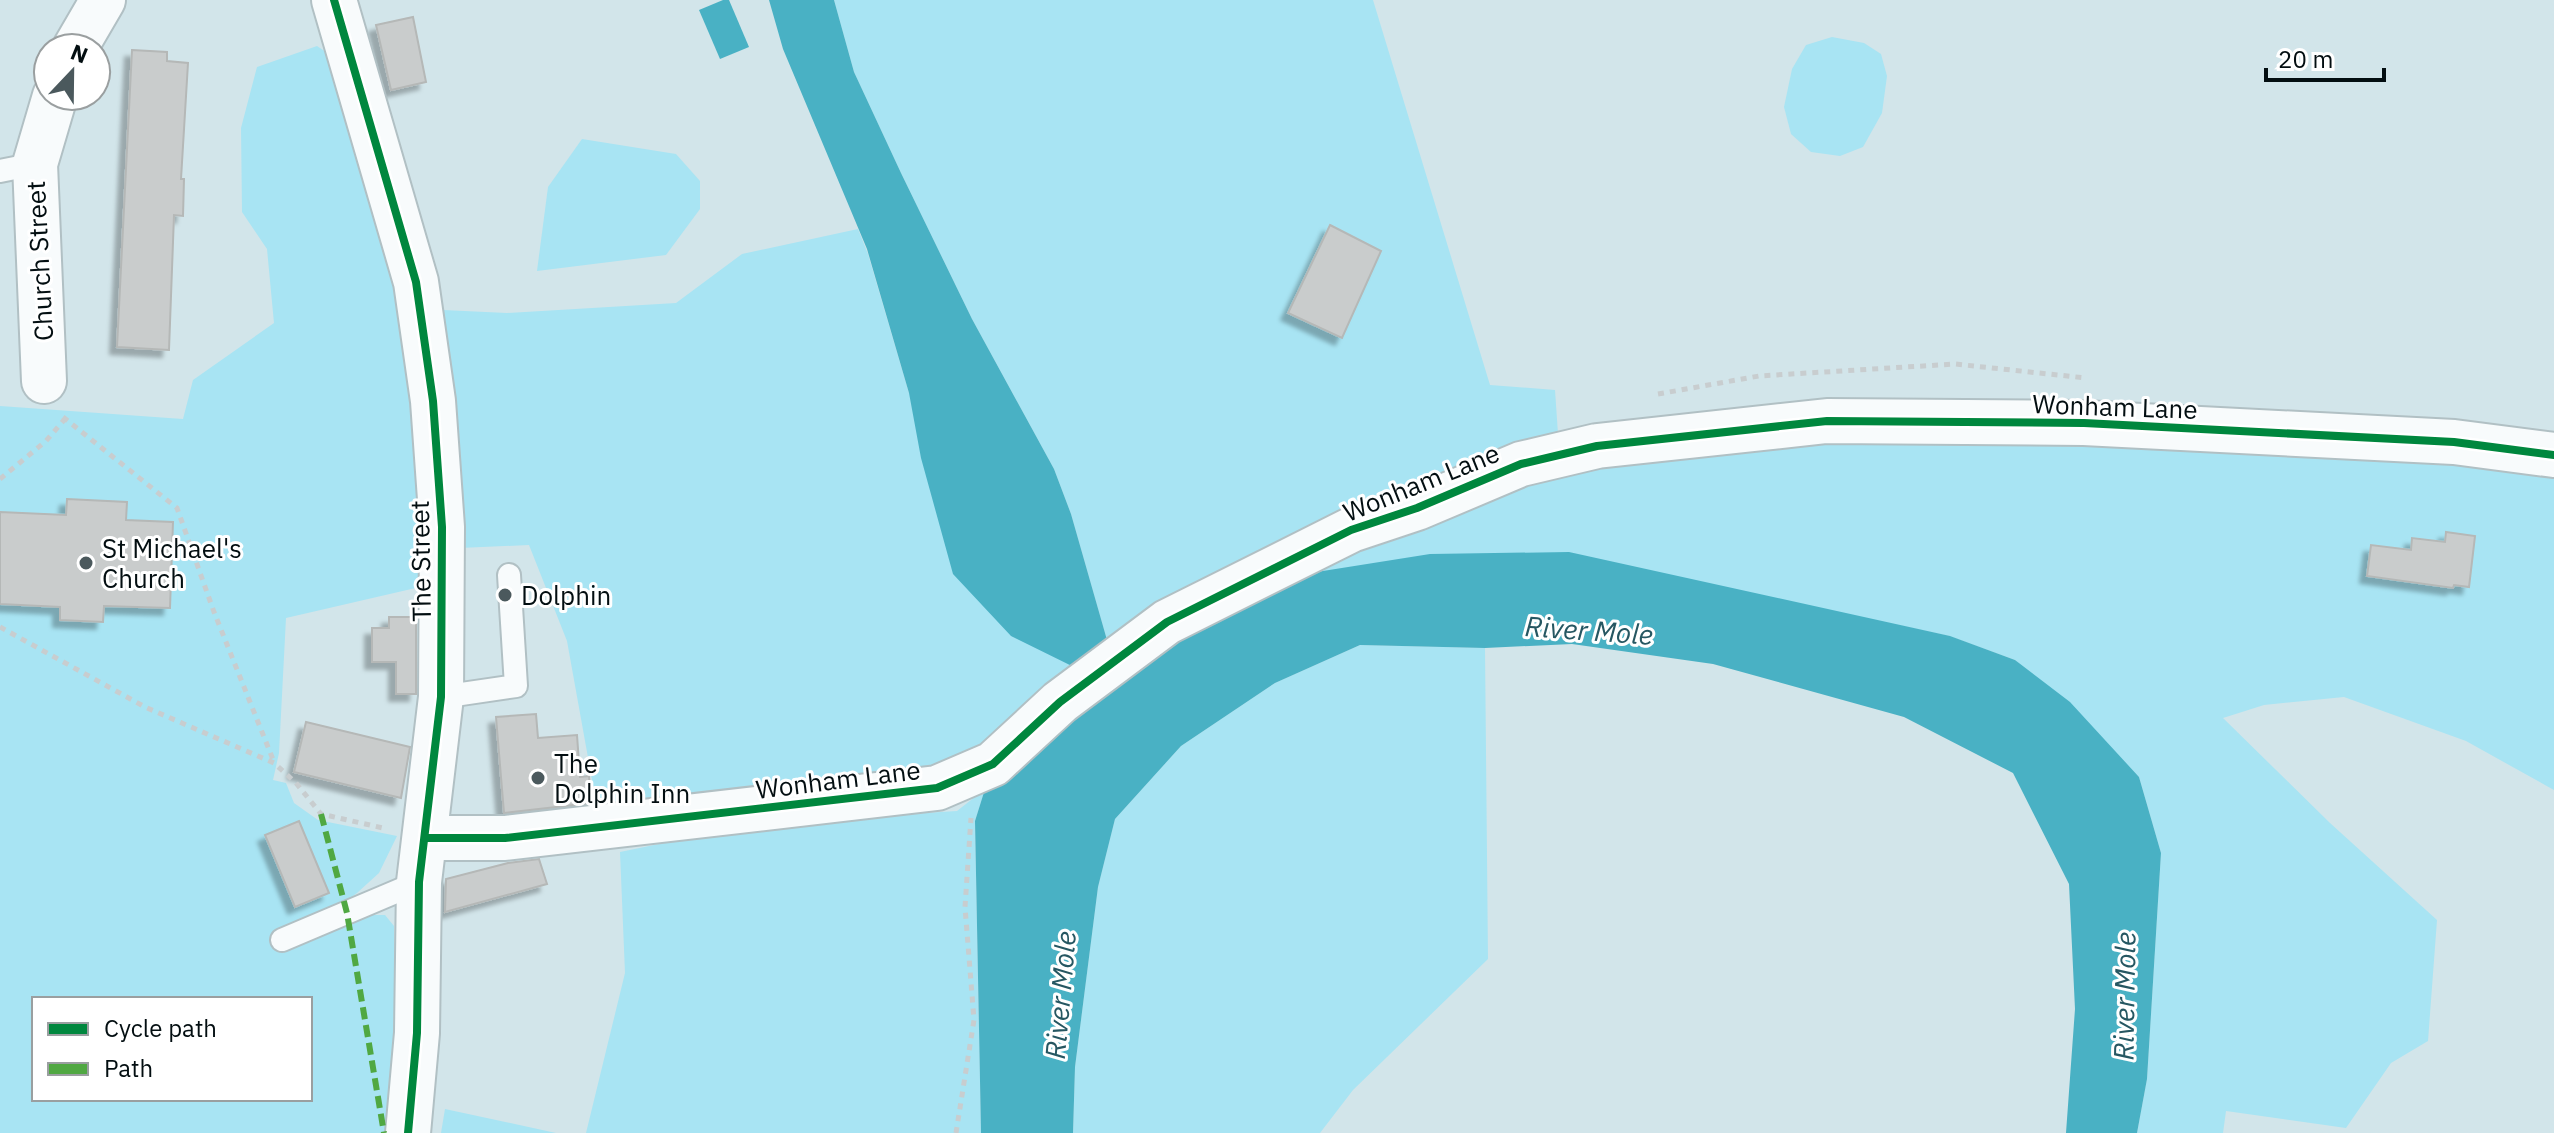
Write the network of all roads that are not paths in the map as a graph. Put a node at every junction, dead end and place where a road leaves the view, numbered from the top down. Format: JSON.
{"nodes":[{"id":1,"x":103,"y":0,"type":"edge"},
{"id":2,"x":334,"y":0,"type":"edge"},
{"id":3,"x":84,"y":32,"type":"edge"},
{"id":4,"x":46,"y":112,"type":"edge"},
{"id":5,"x":17,"y":167,"type":"edge"},
{"id":6,"x":44,"y":381,"type":"road end"},
{"id":7,"x":2554,"y":455,"type":"edge"},
{"id":8,"x":509,"y":575,"type":"dead end"},
{"id":9,"x":441,"y":697,"type":"junction"},
{"id":10,"x":425,"y":838,"type":"junction"},
{"id":11,"x":419,"y":882,"type":"junction"},
{"id":12,"x":282,"y":940,"type":"dead end"},
{"id":13,"x":408,"y":1133,"type":"edge"}],
"edges":[{"from":1,"to":3,"type":"street"},
{"from":2,"to":9,"type":"street","name":"The Street"},
{"from":4,"to":5,"type":"street","name":"Church Street"},
{"from":5,"to":6,"type":"street","name":"Church Street"},
{"from":7,"to":10,"type":"street","name":"Wonham Lane"},
{"from":8,"to":9,"type":"lane"},
{"from":9,"to":10,"type":"street","name":"The Street"},
{"from":10,"to":11,"type":"street","name":"The Street"},
{"from":11,"to":12,"type":"lane"},
{"from":11,"to":13,"type":"street","name":"The Street"}]}
